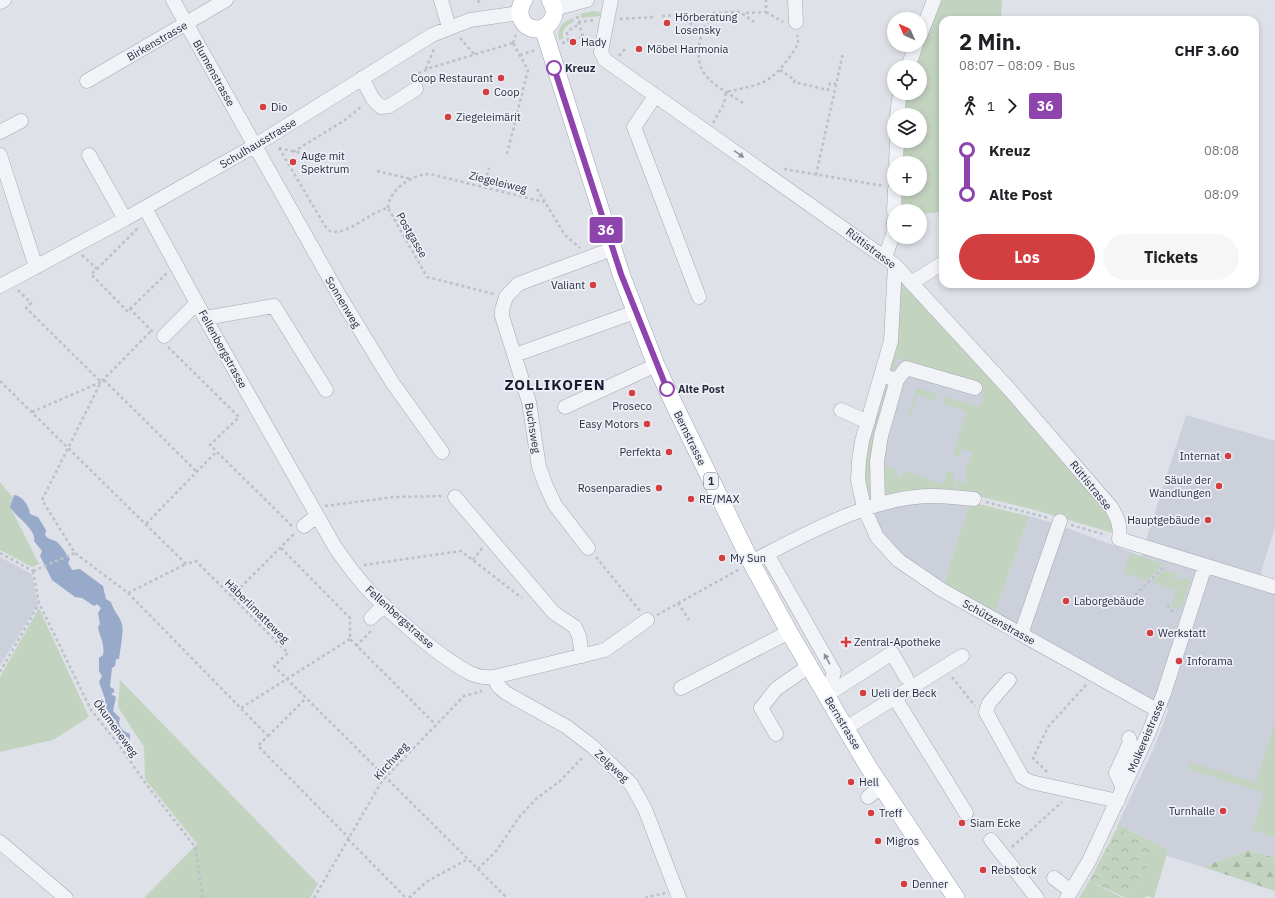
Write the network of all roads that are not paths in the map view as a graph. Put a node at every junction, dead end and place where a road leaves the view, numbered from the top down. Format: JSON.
{"nodes":[{"id":1,"x":4,"y":0,"type":"edge"},
{"id":2,"x":173,"y":0,"type":"edge"},
{"id":3,"x":226,"y":0,"type":"edge"},
{"id":4,"x":442,"y":0,"type":"edge"},
{"id":5,"x":587,"y":0,"type":"edge"},
{"id":6,"x":611,"y":0,"type":"edge"},
{"id":7,"x":795,"y":0,"type":"edge"},
{"id":8,"x":934,"y":0,"type":"edge"},
{"id":9,"x":0,"y":2,"type":"edge"},
{"id":10,"x":552,"y":4,"type":"edge"},
{"id":11,"x":522,"y":6,"type":"edge"},
{"id":12,"x":927,"y":18,"type":"edge"},
{"id":13,"x":186,"y":24,"type":"junction"},
{"id":14,"x":792,"y":26,"type":"road end"},
{"id":15,"x":449,"y":27,"type":"junction"},
{"id":16,"x":542,"y":28,"type":"junction"},
{"id":17,"x":362,"y":78,"type":"junction"},
{"id":18,"x":87,"y":81,"type":"dead end"},
{"id":19,"x":413,"y":83,"type":"road end"},
{"id":20,"x":655,"y":96,"type":"junction"},
{"id":21,"x":21,"y":121,"type":"dead end"},
{"id":22,"x":0,"y":132,"type":"edge"},
{"id":23,"x":254,"y":146,"type":"junction"},
{"id":24,"x":89,"y":154,"type":"dead end"},
{"id":25,"x":0,"y":155,"type":"edge"},
{"id":26,"x":145,"y":208,"type":"junction"},
{"id":27,"x":125,"y":219,"type":"junction"},
{"id":28,"x":893,"y":244,"type":"edge"},
{"id":29,"x":612,"y":249,"type":"junction"},
{"id":30,"x":890,"y":261,"type":"junction"},
{"id":31,"x":939,"y":266,"type":"edge"},
{"id":32,"x":36,"y":267,"type":"junction"},
{"id":33,"x":911,"y":283,"type":"junction"},
{"id":34,"x":0,"y":286,"type":"edge"},
{"id":35,"x":699,"y":297,"type":"dead end"},
{"id":36,"x":197,"y":302,"type":"junction"},
{"id":37,"x":635,"y":312,"type":"junction"},
{"id":38,"x":205,"y":318,"type":"junction"},
{"id":39,"x":159,"y":336,"type":"road end"},
{"id":40,"x":515,"y":355,"type":"junction"},
{"id":41,"x":656,"y":365,"type":"junction"},
{"id":42,"x":881,"y":375,"type":"junction"},
{"id":43,"x":897,"y":380,"type":"junction"},
{"id":44,"x":975,"y":388,"type":"dead end"},
{"id":45,"x":326,"y":390,"type":"dead end"},
{"id":46,"x":565,"y":408,"type":"dead end"},
{"id":47,"x":841,"y":410,"type":"dead end"},
{"id":48,"x":868,"y":422,"type":"junction"},
{"id":49,"x":442,"y":452,"type":"dead end"},
{"id":50,"x":455,"y":497,"type":"road end"},
{"id":51,"x":974,"y":499,"type":"dead end"},
{"id":52,"x":878,"y":504,"type":"junction"},
{"id":53,"x":864,"y":508,"type":"junction"},
{"id":54,"x":315,"y":512,"type":"junction"},
{"id":55,"x":1060,"y":521,"type":"dead end"},
{"id":56,"x":304,"y":526,"type":"dead end"},
{"id":57,"x":588,"y":548,"type":"road end"},
{"id":58,"x":767,"y":554,"type":"junction"},
{"id":59,"x":751,"y":562,"type":"junction"},
{"id":60,"x":1205,"y":566,"type":"junction"},
{"id":61,"x":1275,"y":587,"type":"edge"},
{"id":62,"x":384,"y":605,"type":"junction"},
{"id":63,"x":804,"y":619,"type":"junction"},
{"id":64,"x":647,"y":620,"type":"road end"},
{"id":65,"x":371,"y":625,"type":"road end"},
{"id":66,"x":788,"y":630,"type":"junction"},
{"id":67,"x":1020,"y":634,"type":"junction"},
{"id":68,"x":582,"y":656,"type":"junction"},
{"id":69,"x":962,"y":656,"type":"dead end"},
{"id":70,"x":809,"y":666,"type":"junction"},
{"id":71,"x":906,"y":677,"type":"dead end"},
{"id":72,"x":1009,"y":680,"type":"dead end"},
{"id":73,"x":496,"y":682,"type":"junction"},
{"id":74,"x":681,"y":688,"type":"dead end"},
{"id":75,"x":827,"y":696,"type":"junction"},
{"id":76,"x":895,"y":698,"type":"junction"},
{"id":77,"x":1157,"y":710,"type":"junction"},
{"id":78,"x":846,"y":728,"type":"junction"},
{"id":79,"x":776,"y":734,"type":"dead end"},
{"id":80,"x":1129,"y":738,"type":"dead end"},
{"id":81,"x":882,"y":786,"type":"junction"},
{"id":82,"x":1121,"y":795,"type":"junction"},
{"id":83,"x":868,"y":797,"type":"dead end"},
{"id":84,"x":966,"y":813,"type":"dead end"},
{"id":85,"x":991,"y":840,"type":"dead end"},
{"id":86,"x":0,"y":842,"type":"edge"},
{"id":87,"x":1054,"y":878,"type":"dead end"},
{"id":88,"x":678,"y":894,"type":"edge"},
{"id":89,"x":1069,"y":895,"type":"edge"},
{"id":90,"x":950,"y":896,"type":"edge"},
{"id":91,"x":66,"y":898,"type":"edge"},
{"id":92,"x":1036,"y":898,"type":"edge"}],
"edges":[{"from":1,"to":9,"type":"street"},
{"from":2,"to":13,"type":"street","name":"Blumenstrasse"},
{"from":3,"to":13,"type":"street","name":"Birkenstrasse"},
{"from":4,"to":15,"type":"street"},
{"from":5,"to":10,"type":"street"},
{"from":6,"to":20,"type":"street","name":"Rüttistrasse"},
{"from":7,"to":14,"type":"street"},
{"from":8,"to":12,"type":"street"},
{"from":10,"to":16,"type":"main road"},
{"from":11,"to":15,"type":"street","name":"Schulhausstrasse"},
{"from":11,"to":16,"type":"main road"},
{"from":13,"to":18,"type":"street","name":"Birkenstrasse"},
{"from":13,"to":23,"type":"street","name":"Blumenstrasse"},
{"from":15,"to":17,"type":"street","name":"Schulhausstrasse"},
{"from":16,"to":29,"type":"main road","name":"Bernstrasse","number":"1"},
{"from":17,"to":19,"type":"street"},
{"from":17,"to":23,"type":"street","name":"Schulhausstrasse"},
{"from":20,"to":30,"type":"street","name":"Rüttistrasse","one_way":true},
{"from":20,"to":35,"type":"street"},
{"from":21,"to":22,"type":"street"},
{"from":23,"to":26,"type":"street","name":"Schulhausstrasse"},
{"from":23,"to":49,"type":"street","name":"Sonnenweg"},
{"from":24,"to":27,"type":"street"},
{"from":25,"to":32,"type":"street"},
{"from":26,"to":27,"type":"street","name":"Schulhausstrasse"},
{"from":26,"to":36,"type":"street","name":"Fellenbergstrasse"},
{"from":27,"to":32,"type":"street","name":"Schulhausstrasse"},
{"from":28,"to":30,"type":"street","name":"Schützenstrasse"},
{"from":29,"to":37,"type":"main road","name":"Bernstrasse","number":"1"},
{"from":29,"to":40,"type":"street","name":"Buchsweg"},
{"from":30,"to":33,"type":"street","name":"Rüttistrasse"},
{"from":30,"to":42,"type":"street","name":"Schützenstrasse"},
{"from":31,"to":33,"type":"street"},
{"from":32,"to":34,"type":"street","name":"Schulhausstrasse"},
{"from":33,"to":60,"type":"street","name":"Rüttistrasse"},
{"from":36,"to":38,"type":"street","name":"Fellenbergstrasse"},
{"from":36,"to":39,"type":"street"},
{"from":37,"to":40,"type":"street"},
{"from":37,"to":41,"type":"main road","name":"Bernstrasse","number":"1"},
{"from":38,"to":45,"type":"street"},
{"from":38,"to":54,"type":"street","name":"Fellenbergstrasse"},
{"from":40,"to":57,"type":"street","name":"Buchsweg"},
{"from":41,"to":46,"type":"street"},
{"from":41,"to":59,"type":"main road","name":"Bernstrasse","number":"1"},
{"from":42,"to":43,"type":"street"},
{"from":42,"to":48,"type":"street","name":"Schützenstrasse"},
{"from":43,"to":44,"type":"street"},
{"from":43,"to":52,"type":"street"},
{"from":47,"to":48,"type":"street"},
{"from":48,"to":53,"type":"street","name":"Schützenstrasse"},
{"from":50,"to":68,"type":"street"},
{"from":51,"to":52,"type":"street"},
{"from":52,"to":53,"type":"street"},
{"from":53,"to":58,"type":"street"},
{"from":53,"to":67,"type":"street","name":"Schützenstrasse"},
{"from":54,"to":56,"type":"street"},
{"from":54,"to":62,"type":"street","name":"Fellenbergstrasse"},
{"from":55,"to":67,"type":"street"},
{"from":58,"to":59,"type":"street"},
{"from":58,"to":63,"type":"street"},
{"from":59,"to":66,"type":"main road","name":"Bernstrasse","number":"1"},
{"from":60,"to":61,"type":"street"},
{"from":60,"to":77,"type":"street","name":"Molkereistrasse"},
{"from":62,"to":65,"type":"street"},
{"from":62,"to":73,"type":"street","name":"Fellenbergstrasse"},
{"from":63,"to":66,"type":"street"},
{"from":75,"to":63,"type":"street","one_way":true},
{"from":64,"to":68,"type":"street","name":"Fellenbergstrasse"},
{"from":66,"to":70,"type":"main road","name":"Bernstrasse","number":"1"},
{"from":66,"to":74,"type":"street"},
{"from":67,"to":77,"type":"street","name":"Schützenstrasse"},
{"from":68,"to":73,"type":"street","name":"Fellenbergstrasse"},
{"from":69,"to":76,"type":"street"},
{"from":70,"to":75,"type":"main road","name":"Bernstrasse","number":"1"},
{"from":70,"to":79,"type":"street"},
{"from":71,"to":75,"type":"street"},
{"from":72,"to":82,"type":"street"},
{"from":73,"to":88,"type":"street","name":"Zelgweg"},
{"from":75,"to":78,"type":"main road","name":"Bernstrasse","number":"1"},
{"from":76,"to":78,"type":"street"},
{"from":76,"to":84,"type":"street"},
{"from":77,"to":82,"type":"street","name":"Molkereistrasse"},
{"from":78,"to":81,"type":"main road","name":"Bernstrasse","number":"1"},
{"from":80,"to":82,"type":"street"},
{"from":81,"to":83,"type":"street"},
{"from":81,"to":90,"type":"main road","name":"Bernstrasse","number":"1"},
{"from":82,"to":89,"type":"street","name":"Molkereistrasse"},
{"from":85,"to":92,"type":"street"},
{"from":86,"to":91,"type":"street"},
{"from":87,"to":89,"type":"street"}]}
